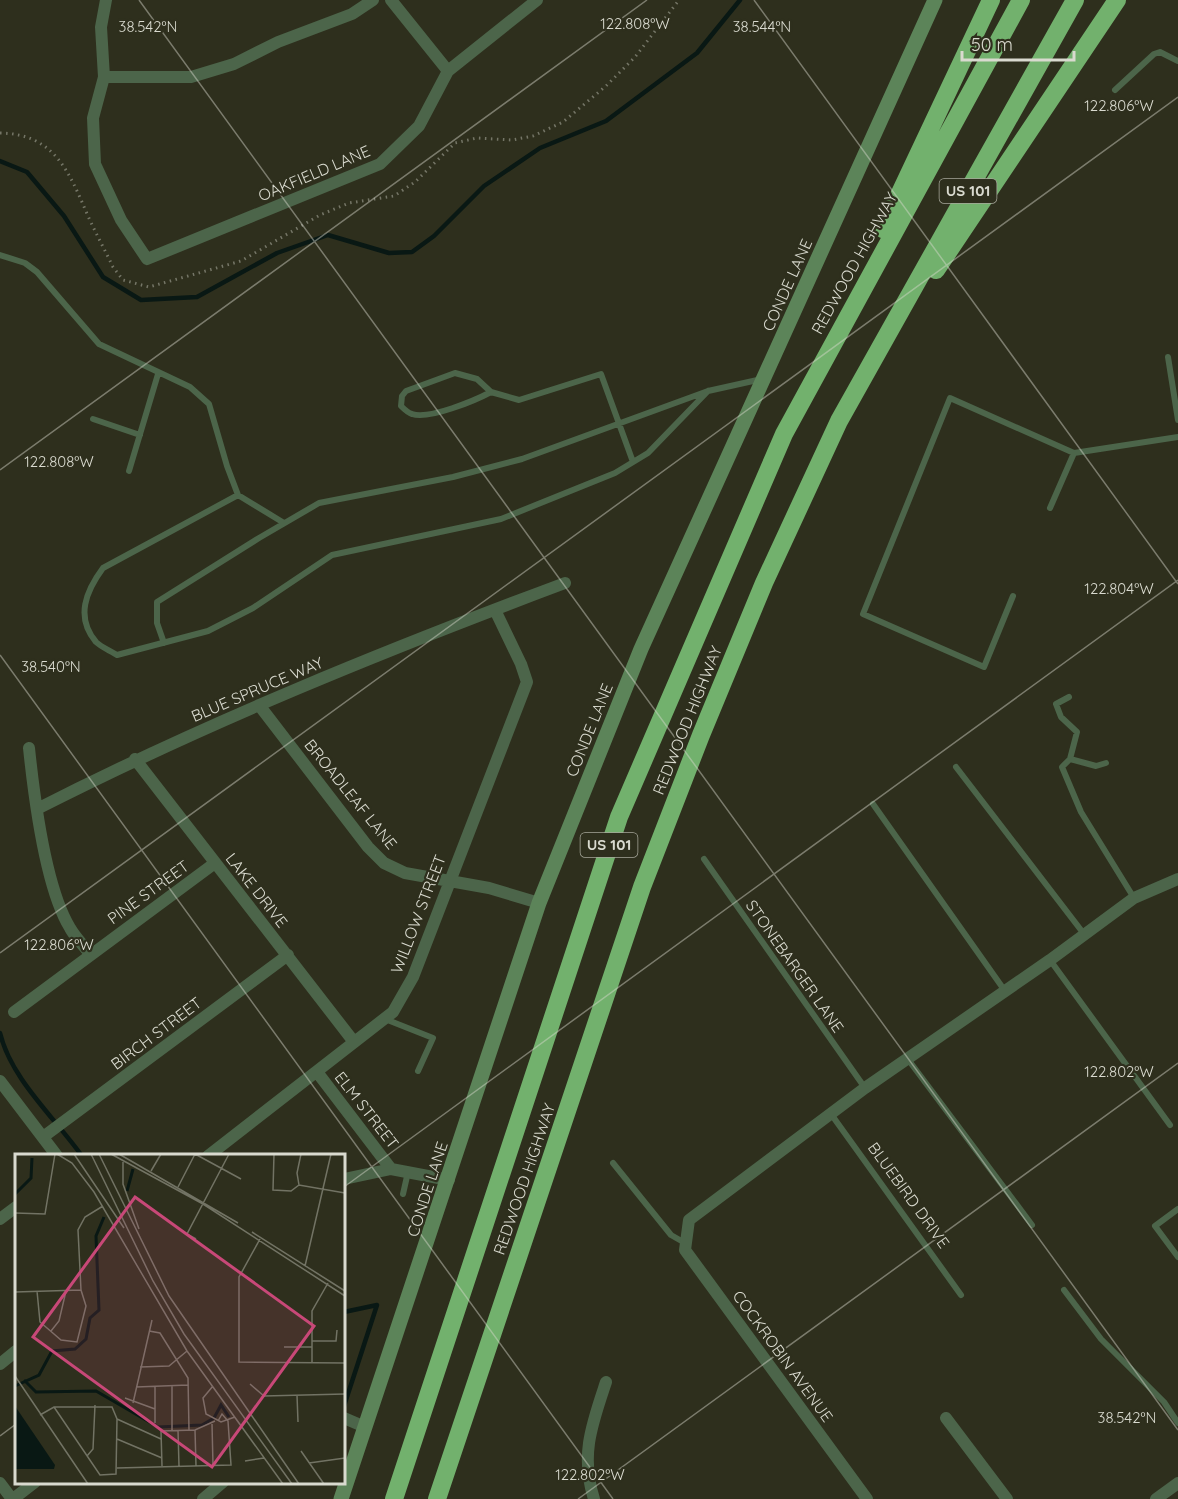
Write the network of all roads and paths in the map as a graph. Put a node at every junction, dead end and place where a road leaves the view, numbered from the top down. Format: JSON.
{"nodes":[{"id":1,"x":106,"y":0,"type":"edge"},
{"id":2,"x":373,"y":0,"type":"edge"},
{"id":3,"x":391,"y":0,"type":"edge"},
{"id":4,"x":537,"y":0,"type":"edge"},
{"id":5,"x":935,"y":0,"type":"edge"},
{"id":6,"x":991,"y":0,"type":"edge"},
{"id":7,"x":1021,"y":0,"type":"edge"},
{"id":8,"x":1075,"y":0,"type":"edge"},
{"id":9,"x":1117,"y":0,"type":"edge"},
{"id":10,"x":1178,"y":61,"type":"edge"},
{"id":11,"x":448,"y":71,"type":"junction"},
{"id":12,"x":104,"y":77,"type":"junction"},
{"id":13,"x":1115,"y":90,"type":"dead end"},
{"id":14,"x":0,"y":255,"type":"edge"},
{"id":15,"x":1168,"y":357,"type":"dead end"},
{"id":16,"x":820,"y":365,"type":"junction"},
{"id":17,"x":158,"y":374,"type":"junction"},
{"id":18,"x":764,"y":379,"type":"junction"},
{"id":19,"x":862,"y":381,"type":"junction"},
{"id":20,"x":708,"y":391,"type":"junction"},
{"id":21,"x":491,"y":392,"type":"junction"},
{"id":22,"x":93,"y":419,"type":"dead end"},
{"id":23,"x":1178,"y":420,"type":"edge"},
{"id":24,"x":620,"y":424,"type":"junction"},
{"id":25,"x":140,"y":435,"type":"junction"},
{"id":26,"x":1178,"y":437,"type":"edge"},
{"id":27,"x":1074,"y":453,"type":"junction"},
{"id":28,"x":633,"y":462,"type":"junction"},
{"id":29,"x":129,"y":471,"type":"dead end"},
{"id":30,"x":238,"y":495,"type":"junction"},
{"id":31,"x":1050,"y":508,"type":"dead end"},
{"id":32,"x":284,"y":523,"type":"junction"},
{"id":33,"x":566,"y":583,"type":"dead end"},
{"id":34,"x":1013,"y":596,"type":"dead end"},
{"id":35,"x":495,"y":610,"type":"junction"},
{"id":36,"x":164,"y":643,"type":"junction"},
{"id":37,"x":1069,"y":697,"type":"dead end"},
{"id":38,"x":259,"y":705,"type":"junction"},
{"id":39,"x":29,"y":747,"type":"dead end"},
{"id":40,"x":135,"y":759,"type":"junction"},
{"id":41,"x":1070,"y":759,"type":"junction"},
{"id":42,"x":1106,"y":763,"type":"dead end"},
{"id":43,"x":956,"y":767,"type":"dead end"},
{"id":44,"x":873,"y":804,"type":"dead end"},
{"id":45,"x":37,"y":809,"type":"junction"},
{"id":46,"x":704,"y":860,"type":"dead end"},
{"id":47,"x":215,"y":863,"type":"junction"},
{"id":48,"x":1178,"y":879,"type":"edge"},
{"id":49,"x":448,"y":881,"type":"junction"},
{"id":50,"x":1134,"y":898,"type":"junction"},
{"id":51,"x":539,"y":903,"type":"junction"},
{"id":52,"x":1084,"y":934,"type":"junction"},
{"id":53,"x":90,"y":954,"type":"junction"},
{"id":54,"x":288,"y":956,"type":"junction"},
{"id":55,"x":1050,"y":960,"type":"junction"},
{"id":56,"x":1005,"y":991,"type":"junction"},
{"id":57,"x":14,"y":1012,"type":"dead end"},
{"id":58,"x":384,"y":1019,"type":"junction"},
{"id":59,"x":354,"y":1042,"type":"junction"},
{"id":60,"x":907,"y":1058,"type":"junction"},
{"id":61,"x":418,"y":1071,"type":"dead end"},
{"id":62,"x":317,"y":1072,"type":"junction"},
{"id":63,"x":0,"y":1081,"type":"edge"},
{"id":64,"x":865,"y":1088,"type":"junction"},
{"id":65,"x":831,"y":1114,"type":"junction"},
{"id":66,"x":1170,"y":1125,"type":"dead end"},
{"id":67,"x":47,"y":1135,"type":"junction"},
{"id":68,"x":56,"y":1154,"type":"edge"},
{"id":69,"x":209,"y":1154,"type":"edge"},
{"id":70,"x":613,"y":1163,"type":"dead end"},
{"id":71,"x":391,"y":1168,"type":"junction"},
{"id":72,"x":409,"y":1172,"type":"junction"},
{"id":73,"x":345,"y":1179,"type":"edge"},
{"id":74,"x":449,"y":1179,"type":"junction"},
{"id":75,"x":403,"y":1194,"type":"dead end"},
{"id":76,"x":15,"y":1208,"type":"edge"},
{"id":77,"x":1178,"y":1209,"type":"edge"},
{"id":78,"x":0,"y":1219,"type":"edge"},
{"id":79,"x":1032,"y":1225,"type":"dead end"},
{"id":80,"x":685,"y":1243,"type":"junction"},
{"id":81,"x":1178,"y":1257,"type":"edge"},
{"id":82,"x":1064,"y":1290,"type":"dead end"},
{"id":83,"x":961,"y":1295,"type":"dead end"},
{"id":84,"x":15,"y":1352,"type":"edge"},
{"id":85,"x":0,"y":1364,"type":"edge"},
{"id":86,"x":606,"y":1382,"type":"dead end"},
{"id":87,"x":946,"y":1418,"type":"dead end"},
{"id":88,"x":346,"y":1419,"type":"edge"},
{"id":89,"x":1178,"y":1423,"type":"edge"},
{"id":90,"x":365,"y":1427,"type":"junction"},
{"id":91,"x":0,"y":1483,"type":"edge"},
{"id":92,"x":1178,"y":1483,"type":"edge"},
{"id":93,"x":32,"y":1484,"type":"edge"},
{"id":94,"x":221,"y":1484,"type":"edge"},
{"id":95,"x":13,"y":1499,"type":"edge"},
{"id":96,"x":203,"y":1499,"type":"edge"},
{"id":97,"x":341,"y":1499,"type":"edge"},
{"id":98,"x":394,"y":1499,"type":"edge"},
{"id":99,"x":437,"y":1499,"type":"edge"},
{"id":100,"x":594,"y":1499,"type":"edge"},
{"id":101,"x":867,"y":1499,"type":"edge"},
{"id":102,"x":1006,"y":1499,"type":"edge"},
{"id":103,"x":1156,"y":1499,"type":"edge"}],
"edges":[{"from":1,"to":12,"type":"street"},
{"from":2,"to":12,"type":"street"},
{"from":3,"to":11,"type":"street"},
{"from":4,"to":11,"type":"street","name":"OAKFIELD LANE"},
{"from":5,"to":18,"type":"street","name":"CONDE LANE"},
{"from":6,"to":16,"type":"highway"},
{"from":7,"to":16,"type":"highway","name":"REDWOOD HIGHWAY","number":"US 101"},
{"from":8,"to":19,"type":"highway","name":"REDWOOD HIGHWAY","number":"US 101"},
{"from":9,"to":19,"type":"highway"},
{"from":10,"to":13,"type":"lane"},
{"from":11,"to":12,"type":"street","name":"OAKFIELD LANE"},
{"from":14,"to":17,"type":"lane"},
{"from":15,"to":23,"type":"lane"},
{"from":16,"to":98,"type":"highway","name":"REDWOOD HIGHWAY","number":"US 101"},
{"from":17,"to":25,"type":"lane"},
{"from":17,"to":30,"type":"lane"},
{"from":18,"to":20,"type":"lane"},
{"from":18,"to":51,"type":"street","name":"CONDE LANE"},
{"from":19,"to":99,"type":"highway","name":"REDWOOD HIGHWAY","number":"US 101"},
{"from":20,"to":24,"type":"lane"},
{"from":20,"to":28,"type":"lane"},
{"from":21,"to":21,"type":"lane"},
{"from":21,"to":24,"type":"lane"},
{"from":22,"to":25,"type":"lane"},
{"from":24,"to":28,"type":"lane"},
{"from":24,"to":32,"type":"lane"},
{"from":25,"to":29,"type":"lane"},
{"from":26,"to":27,"type":"lane"},
{"from":27,"to":31,"type":"lane"},
{"from":27,"to":34,"type":"lane"},
{"from":28,"to":36,"type":"lane"},
{"from":30,"to":32,"type":"lane"},
{"from":30,"to":36,"type":"lane"},
{"from":32,"to":36,"type":"lane"},
{"from":33,"to":35,"type":"street"},
{"from":35,"to":38,"type":"street","name":"BLUE SPRUCE WAY"},
{"from":35,"to":49,"type":"street","name":"WILLOW STREET"},
{"from":37,"to":41,"type":"lane"},
{"from":38,"to":40,"type":"street","name":"BLUE SPRUCE WAY"},
{"from":38,"to":49,"type":"street","name":"BROADLEAF LANE"},
{"from":39,"to":45,"type":"street"},
{"from":40,"to":45,"type":"street","name":"BLUE SPRUCE WAY"},
{"from":40,"to":47,"type":"street","name":"LAKE DRIVE"},
{"from":41,"to":42,"type":"lane"},
{"from":41,"to":50,"type":"lane"},
{"from":43,"to":52,"type":"lane"},
{"from":44,"to":56,"type":"lane"},
{"from":45,"to":53,"type":"street"},
{"from":46,"to":64,"type":"lane","name":"STONEBARGER LANE"},
{"from":47,"to":53,"type":"street","name":"PINE STREET"},
{"from":47,"to":54,"type":"street","name":"LAKE DRIVE"},
{"from":48,"to":50,"type":"street"},
{"from":49,"to":51,"type":"street","name":"BROADLEAF LANE"},
{"from":49,"to":58,"type":"street","name":"WILLOW STREET"},
{"from":50,"to":52,"type":"street"},
{"from":51,"to":74,"type":"street","name":"CONDE LANE"},
{"from":52,"to":55,"type":"street"},
{"from":53,"to":57,"type":"street","name":"PINE STREET"},
{"from":54,"to":59,"type":"street","name":"LAKE DRIVE"},
{"from":54,"to":67,"type":"street","name":"BIRCH STREET"},
{"from":55,"to":56,"type":"street"},
{"from":55,"to":66,"type":"lane"},
{"from":56,"to":60,"type":"street"},
{"from":58,"to":59,"type":"street","name":"WILLOW STREET"},
{"from":58,"to":61,"type":"lane"},
{"from":59,"to":62,"type":"street","name":"WILLOW STREET"},
{"from":60,"to":64,"type":"street"},
{"from":60,"to":79,"type":"lane"},
{"from":62,"to":69,"type":"street","name":"WILLOW STREET"},
{"from":62,"to":71,"type":"street","name":"ELM STREET"},
{"from":63,"to":67,"type":"street"},
{"from":64,"to":65,"type":"street"},
{"from":65,"to":80,"type":"street"},
{"from":65,"to":83,"type":"lane","name":"BLUEBIRD DRIVE"},
{"from":67,"to":68,"type":"street"},
{"from":70,"to":80,"type":"lane"},
{"from":71,"to":72,"type":"street"},
{"from":71,"to":73,"type":"street"},
{"from":72,"to":74,"type":"street"},
{"from":72,"to":75,"type":"lane"},
{"from":74,"to":90,"type":"street","name":"CONDE LANE"},
{"from":76,"to":78,"type":"street"},
{"from":77,"to":81,"type":"lane"},
{"from":80,"to":101,"type":"street","name":"COCKROBIN AVENUE"},
{"from":82,"to":89,"type":"lane"},
{"from":84,"to":85,"type":"street"},
{"from":86,"to":100,"type":"street"},
{"from":87,"to":102,"type":"street"},
{"from":88,"to":90,"type":"street"},
{"from":90,"to":97,"type":"street","name":"CONDE LANE"},
{"from":91,"to":95,"type":"street"},
{"from":92,"to":103,"type":"street"},
{"from":93,"to":95,"type":"street"},
{"from":94,"to":96,"type":"street"}]}
